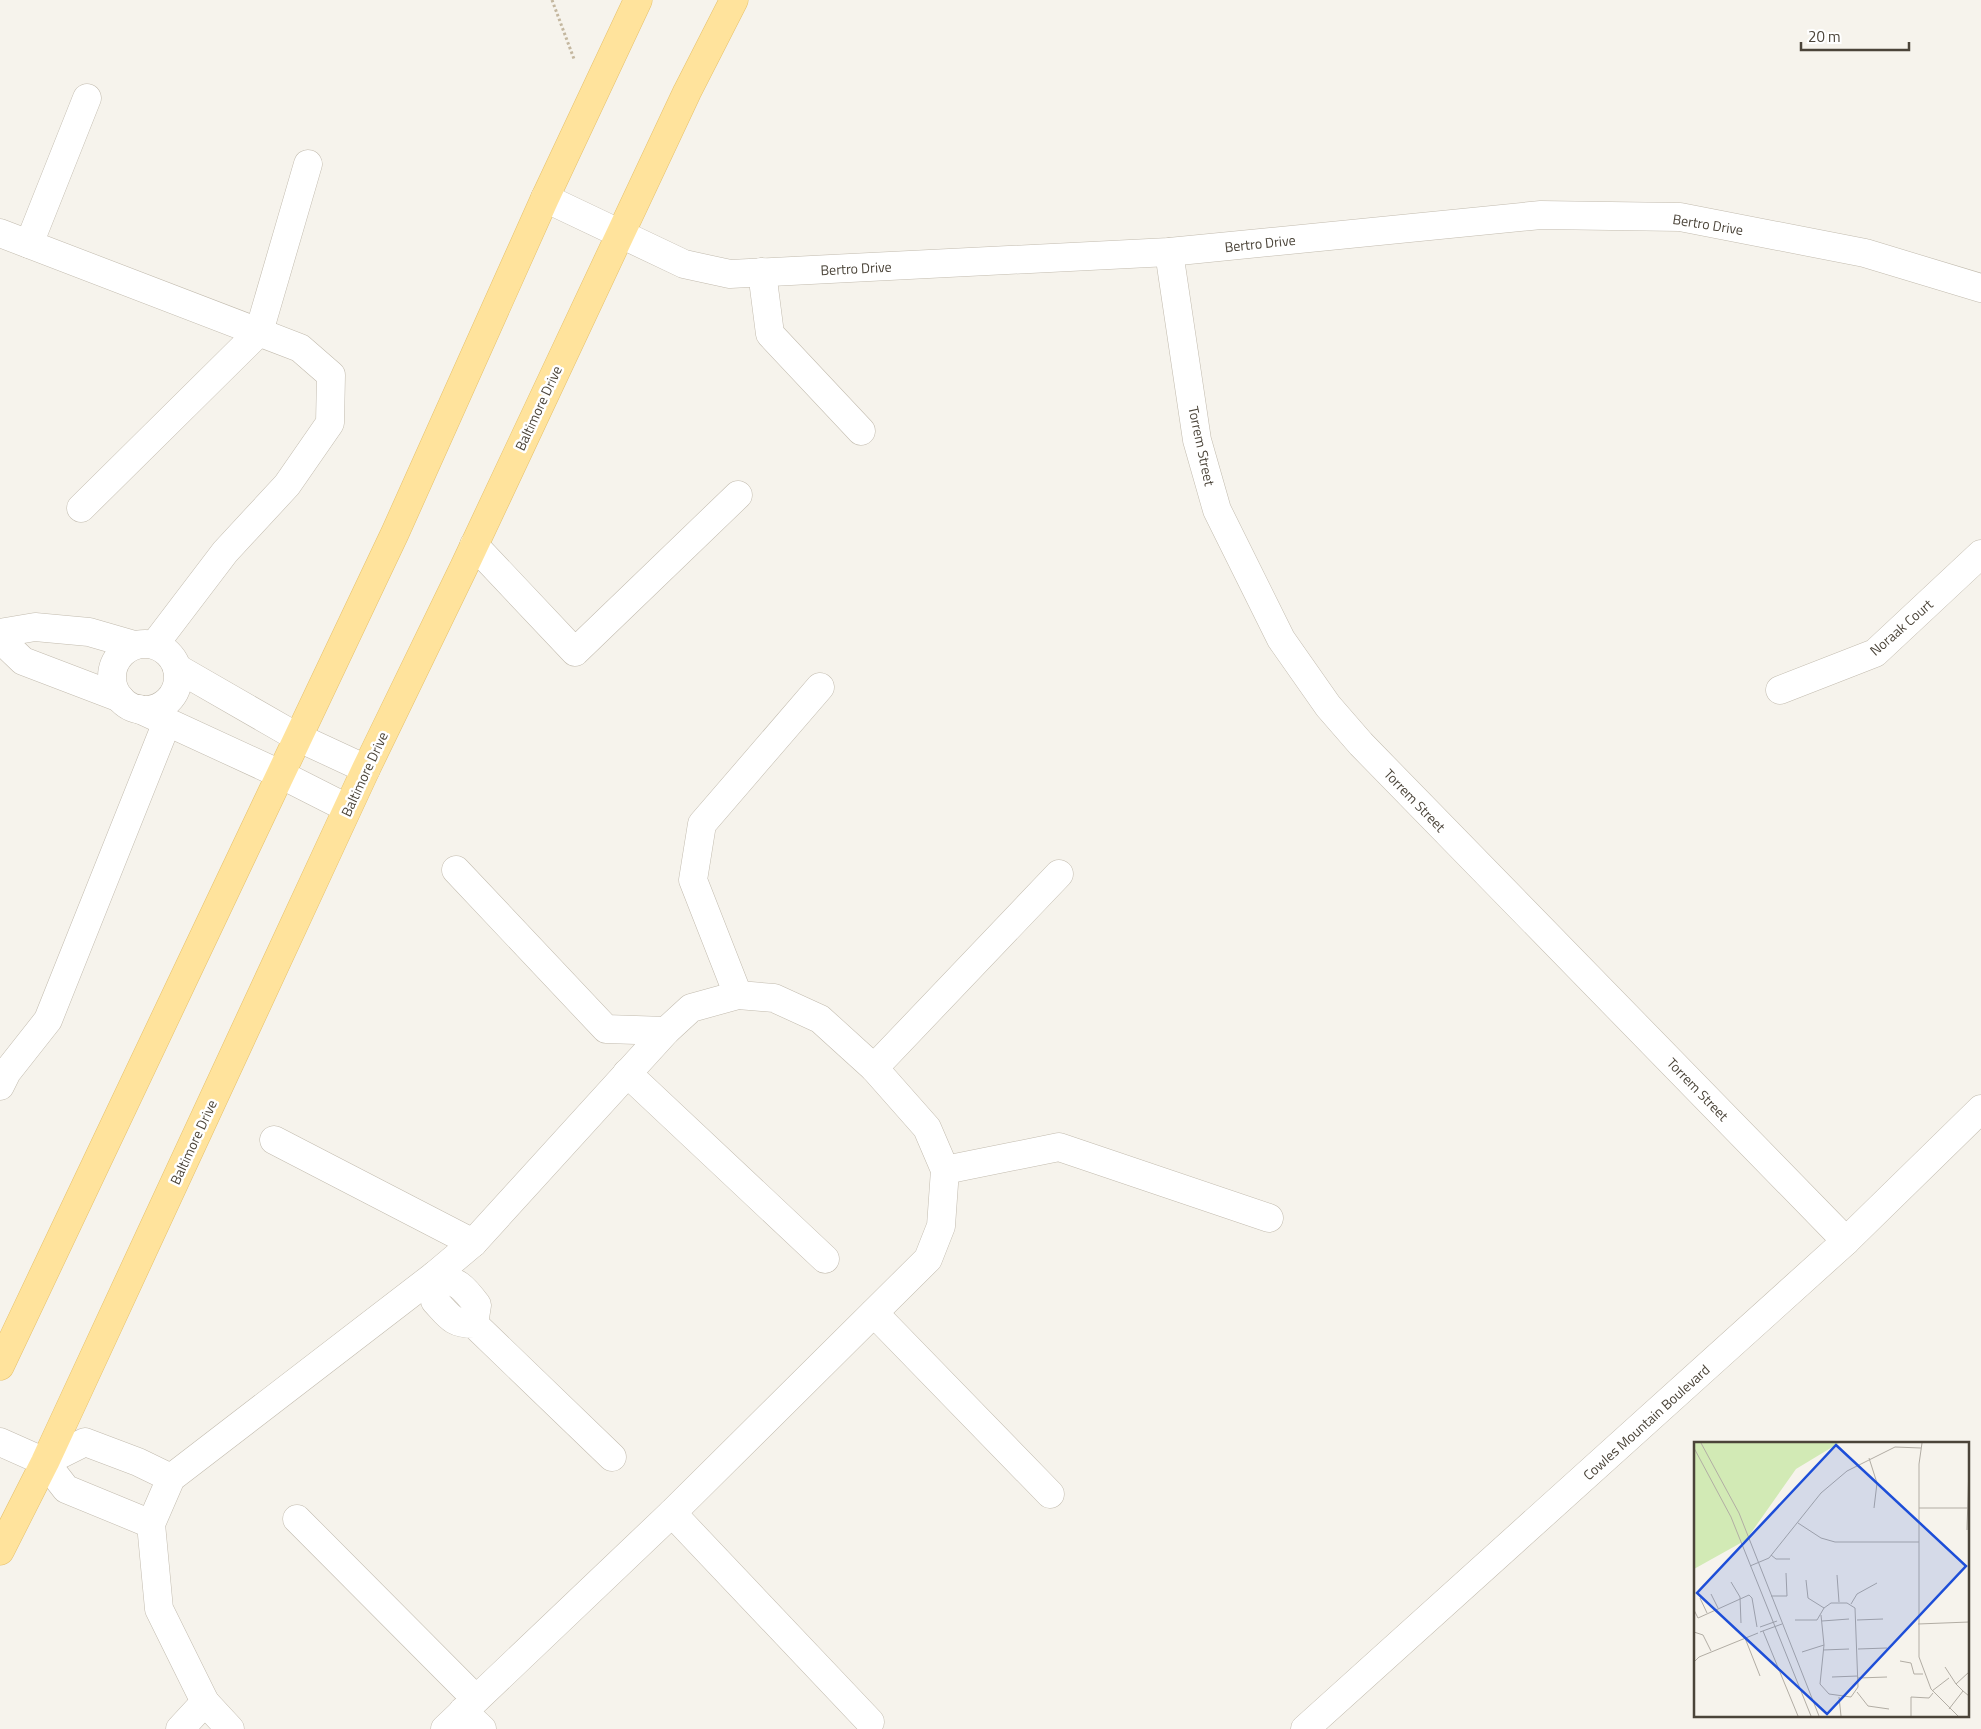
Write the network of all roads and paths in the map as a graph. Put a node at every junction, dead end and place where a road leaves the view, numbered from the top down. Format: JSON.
{"nodes":[{"id":1,"x":638,"y":0,"type":"edge"},
{"id":2,"x":734,"y":0,"type":"edge"},
{"id":3,"x":551,"y":1,"type":"edge"},
{"id":4,"x":578,"y":66,"type":"dead end"},
{"id":5,"x":87,"y":98,"type":"dead end"},
{"id":6,"x":308,"y":164,"type":"dead end"},
{"id":7,"x":545,"y":198,"type":"junction"},
{"id":8,"x":0,"y":232,"type":"edge"},
{"id":9,"x":620,"y":233,"type":"junction"},
{"id":10,"x":29,"y":244,"type":"junction"},
{"id":11,"x":1169,"y":252,"type":"junction"},
{"id":12,"x":762,"y":272,"type":"junction"},
{"id":13,"x":1981,"y":288,"type":"edge"},
{"id":14,"x":259,"y":332,"type":"junction"},
{"id":15,"x":861,"y":431,"type":"dead end"},
{"id":16,"x":738,"y":495,"type":"dead end"},
{"id":17,"x":82,"y":508,"type":"dead end"},
{"id":18,"x":474,"y":545,"type":"junction"},
{"id":19,"x":1981,"y":554,"type":"edge"},
{"id":20,"x":0,"y":633,"type":"edge"},
{"id":21,"x":0,"y":639,"type":"edge"},
{"id":22,"x":144,"y":645,"type":"junction"},
{"id":23,"x":177,"y":668,"type":"junction"},
{"id":24,"x":820,"y":688,"type":"dead end"},
{"id":25,"x":1780,"y":690,"type":"dead end"},
{"id":26,"x":130,"y":704,"type":"junction"},
{"id":27,"x":167,"y":722,"type":"junction"},
{"id":28,"x":297,"y":737,"type":"junction"},
{"id":29,"x":366,"y":769,"type":"junction"},
{"id":30,"x":280,"y":774,"type":"junction"},
{"id":31,"x":347,"y":808,"type":"junction"},
{"id":32,"x":456,"y":870,"type":"dead end"},
{"id":33,"x":1059,"y":874,"type":"dead end"},
{"id":34,"x":738,"y":995,"type":"junction"},
{"id":35,"x":666,"y":1031,"type":"junction"},
{"id":36,"x":874,"y":1068,"type":"junction"},
{"id":37,"x":627,"y":1073,"type":"junction"},
{"id":38,"x":0,"y":1086,"type":"edge"},
{"id":39,"x":1981,"y":1109,"type":"edge"},
{"id":40,"x":274,"y":1140,"type":"dead end"},
{"id":41,"x":945,"y":1170,"type":"junction"},
{"id":42,"x":1269,"y":1218,"type":"dead end"},
{"id":43,"x":1846,"y":1241,"type":"junction"},
{"id":44,"x":472,"y":1243,"type":"junction"},
{"id":45,"x":825,"y":1259,"type":"dead end"},
{"id":46,"x":435,"y":1275,"type":"junction"},
{"id":47,"x":874,"y":1313,"type":"junction"},
{"id":48,"x":0,"y":1366,"type":"edge"},
{"id":49,"x":0,"y":1442,"type":"edge"},
{"id":50,"x":612,"y":1457,"type":"dead end"},
{"id":51,"x":45,"y":1462,"type":"junction"},
{"id":52,"x":171,"y":1478,"type":"junction"},
{"id":53,"x":1050,"y":1494,"type":"dead end"},
{"id":54,"x":672,"y":1513,"type":"junction"},
{"id":55,"x":297,"y":1519,"type":"dead end"},
{"id":56,"x":151,"y":1524,"type":"junction"},
{"id":57,"x":0,"y":1551,"type":"edge"},
{"id":58,"x":205,"y":1702,"type":"junction"},
{"id":59,"x":467,"y":1717,"type":"edge"},
{"id":60,"x":870,"y":1722,"type":"dead end"},
{"id":61,"x":180,"y":1729,"type":"edge"},
{"id":62,"x":230,"y":1729,"type":"edge"},
{"id":63,"x":1305,"y":1729,"type":"edge"}],
"edges":[{"from":1,"to":7,"type":"main road"},
{"from":2,"to":9,"type":"main road","name":"Baltimore Drive"},
{"from":3,"to":4,"type":"path"},
{"from":5,"to":10,"type":"street"},
{"from":6,"to":14,"type":"street"},
{"from":7,"to":9,"type":"street","name":"Bertro Drive"},
{"from":7,"to":28,"type":"main road"},
{"from":8,"to":10,"type":"street"},
{"from":9,"to":12,"type":"street","name":"Bertro Drive"},
{"from":9,"to":18,"type":"main road","name":"Baltimore Drive"},
{"from":10,"to":14,"type":"street"},
{"from":11,"to":12,"type":"street","name":"Bertro Drive"},
{"from":11,"to":13,"type":"street","name":"Bertro Drive"},
{"from":11,"to":43,"type":"street","name":"Torrem Street"},
{"from":12,"to":15,"type":"street"},
{"from":14,"to":17,"type":"street"},
{"from":14,"to":22,"type":"street"},
{"from":16,"to":18,"type":"street"},
{"from":18,"to":29,"type":"main road","name":"Baltimore Drive"},
{"from":19,"to":25,"type":"street","name":"Noraak Court"},
{"from":20,"to":22,"type":"street"},
{"from":21,"to":26,"type":"street"},
{"from":22,"to":23,"type":"street"},
{"from":22,"to":26,"type":"street"},
{"from":23,"to":26,"type":"street"},
{"from":23,"to":28,"type":"street"},
{"from":24,"to":34,"type":"street"},
{"from":26,"to":27,"type":"street"},
{"from":27,"to":30,"type":"street"},
{"from":27,"to":38,"type":"street"},
{"from":28,"to":29,"type":"street"},
{"from":28,"to":30,"type":"main road"},
{"from":29,"to":31,"type":"main road","name":"Baltimore Drive"},
{"from":30,"to":31,"type":"street"},
{"from":30,"to":48,"type":"main road"},
{"from":31,"to":51,"type":"main road","name":"Baltimore Drive"},
{"from":32,"to":35,"type":"street"},
{"from":33,"to":36,"type":"street"},
{"from":34,"to":35,"type":"street"},
{"from":34,"to":36,"type":"street"},
{"from":35,"to":37,"type":"street"},
{"from":36,"to":41,"type":"street"},
{"from":37,"to":44,"type":"street"},
{"from":37,"to":45,"type":"street"},
{"from":39,"to":43,"type":"street","name":"Cowles Mountain Boulevard"},
{"from":40,"to":44,"type":"street"},
{"from":41,"to":42,"type":"street"},
{"from":41,"to":47,"type":"street"},
{"from":43,"to":63,"type":"street","name":"Cowles Mountain Boulevard"},
{"from":44,"to":46,"type":"street"},
{"from":46,"to":50,"type":"street"},
{"from":46,"to":52,"type":"street"},
{"from":47,"to":53,"type":"street"},
{"from":47,"to":54,"type":"street"},
{"from":49,"to":51,"type":"street"},
{"from":51,"to":52,"type":"street"},
{"from":51,"to":56,"type":"street"},
{"from":51,"to":57,"type":"main road","name":"Baltimore Drive"},
{"from":52,"to":56,"type":"street"},
{"from":54,"to":59,"type":"street"},
{"from":54,"to":60,"type":"street"},
{"from":55,"to":59,"type":"street"},
{"from":56,"to":58,"type":"street"},
{"from":58,"to":61,"type":"street"},
{"from":58,"to":62,"type":"street"}]}
